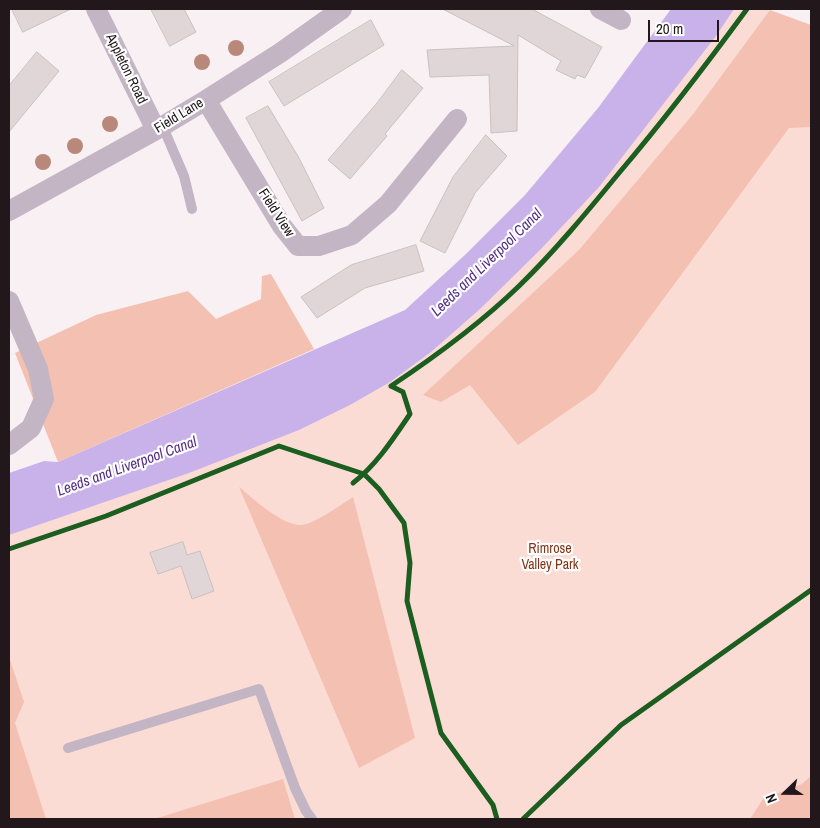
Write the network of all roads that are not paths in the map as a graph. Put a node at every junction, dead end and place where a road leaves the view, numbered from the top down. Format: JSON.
{"nodes":[{"id":1,"x":96,"y":9,"type":"edge"},
{"id":2,"x":342,"y":9,"type":"edge"},
{"id":3,"x":600,"y":9,"type":"edge"},
{"id":4,"x":621,"y":20,"type":"dead end"},
{"id":5,"x":206,"y":100,"type":"junction"},
{"id":6,"x":457,"y":119,"type":"dead end"},
{"id":7,"x":160,"y":128,"type":"junction"},
{"id":8,"x":192,"y":209,"type":"dead end"},
{"id":9,"x":9,"y":212,"type":"edge"},
{"id":10,"x":9,"y":300,"type":"edge"},
{"id":11,"x":9,"y":445,"type":"edge"},
{"id":12,"x":68,"y":748,"type":"dead end"},
{"id":13,"x":312,"y":819,"type":"edge"}],
"edges":[{"from":1,"to":7,"type":"street","name":"Appleton Road"},
{"from":2,"to":5,"type":"street","name":"Field Lane"},
{"from":3,"to":4,"type":"street"},
{"from":5,"to":6,"type":"street","name":"Field View"},
{"from":5,"to":7,"type":"street","name":"Field Lane"},
{"from":7,"to":8,"type":"lane"},
{"from":7,"to":9,"type":"street","name":"Field Lane"},
{"from":10,"to":11,"type":"street"},
{"from":12,"to":13,"type":"lane"}]}
